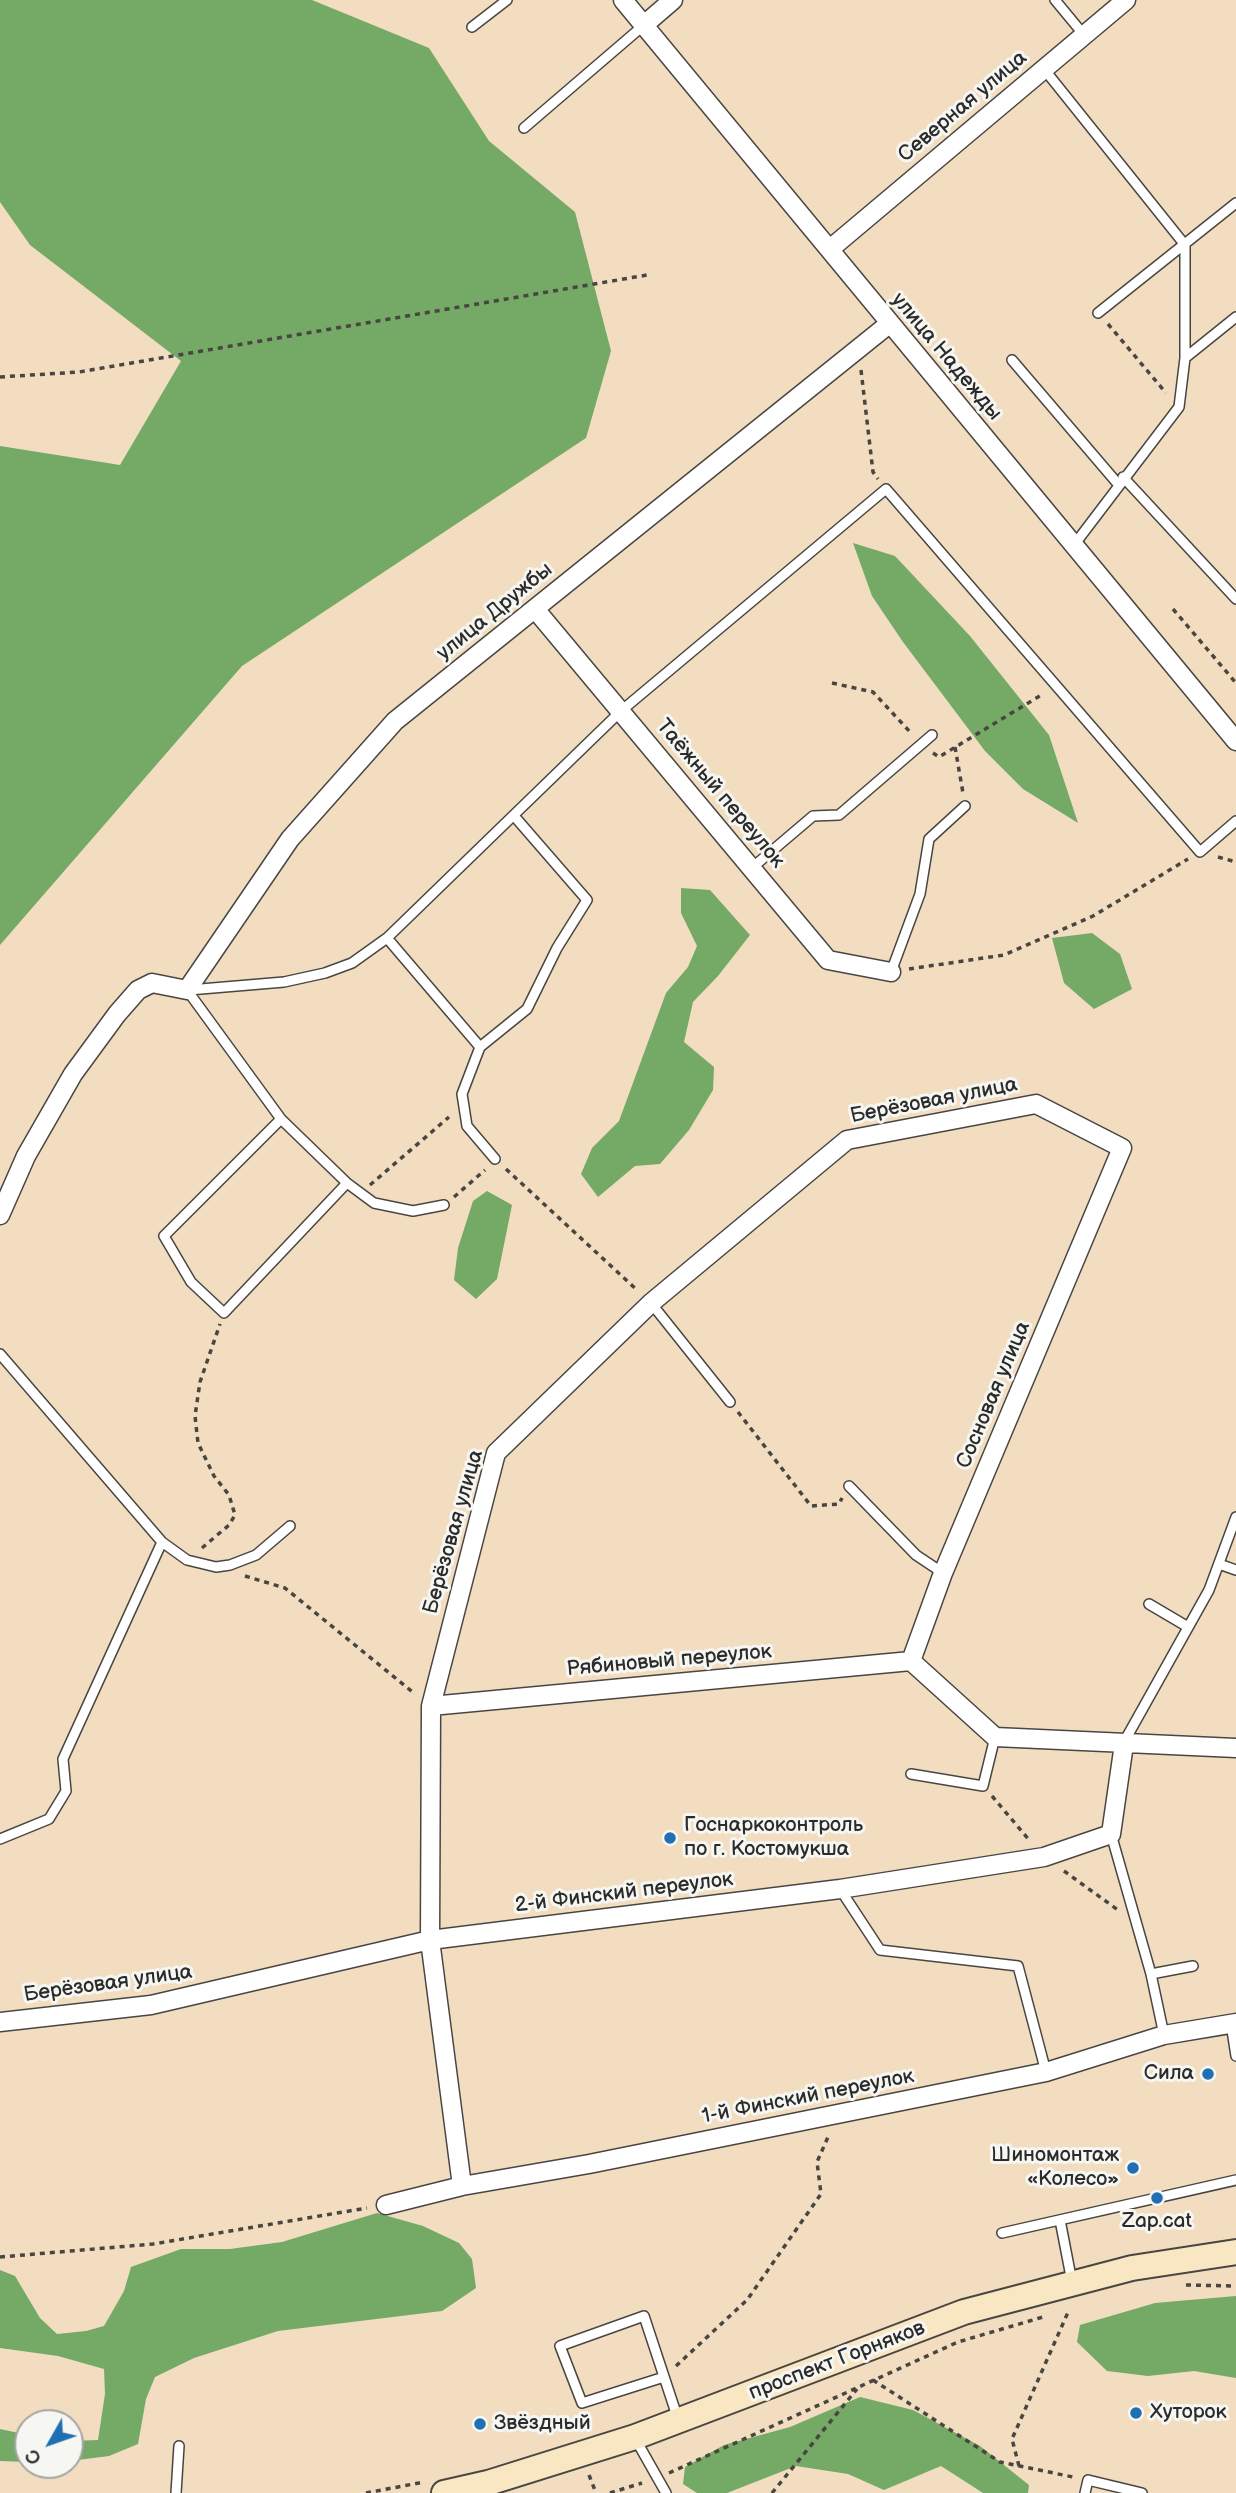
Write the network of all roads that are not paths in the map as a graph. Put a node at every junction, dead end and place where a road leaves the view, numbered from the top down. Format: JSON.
{"nodes":[{"id":1,"x":507,"y":0,"type":"edge"},
{"id":2,"x":623,"y":0,"type":"edge"},
{"id":3,"x":673,"y":0,"type":"edge"},
{"id":4,"x":1055,"y":0,"type":"edge"},
{"id":5,"x":1126,"y":0,"type":"edge"},
{"id":6,"x":644,"y":25,"type":"junction"},
{"id":7,"x":472,"y":27,"type":"dead end"},
{"id":8,"x":1084,"y":35,"type":"junction"},
{"id":9,"x":1044,"y":69,"type":"junction"},
{"id":10,"x":524,"y":128,"type":"dead end"},
{"id":11,"x":1236,"y":202,"type":"edge"},
{"id":12,"x":1185,"y":245,"type":"junction"},
{"id":13,"x":830,"y":249,"type":"junction"},
{"id":14,"x":1098,"y":313,"type":"road end"},
{"id":15,"x":1236,"y":317,"type":"edge"},
{"id":16,"x":889,"y":324,"type":"junction"},
{"id":17,"x":1185,"y":358,"type":"junction"},
{"id":18,"x":1012,"y":360,"type":"dead end"},
{"id":19,"x":1120,"y":480,"type":"junction"},
{"id":20,"x":1073,"y":546,"type":"junction"},
{"id":21,"x":1236,"y":599,"type":"edge"},
{"id":22,"x":535,"y":609,"type":"junction"},
{"id":23,"x":621,"y":711,"type":"junction"},
{"id":24,"x":932,"y":735,"type":"dead end"},
{"id":25,"x":1236,"y":741,"type":"edge"},
{"id":26,"x":965,"y":806,"type":"road end"},
{"id":27,"x":515,"y":817,"type":"junction"},
{"id":28,"x":1236,"y":821,"type":"edge"},
{"id":29,"x":753,"y":867,"type":"junction"},
{"id":30,"x":387,"y":938,"type":"junction"},
{"id":31,"x":891,"y":972,"type":"joint"},
{"id":32,"x":187,"y":990,"type":"junction"},
{"id":33,"x":480,"y":1047,"type":"junction"},
{"id":34,"x":281,"y":1119,"type":"junction"},
{"id":35,"x":1122,"y":1148,"type":"joint"},
{"id":36,"x":495,"y":1159,"type":"road end"},
{"id":37,"x":346,"y":1182,"type":"junction"},
{"id":38,"x":444,"y":1205,"type":"road end"},
{"id":39,"x":0,"y":1215,"type":"edge"},
{"id":40,"x":651,"y":1303,"type":"junction"},
{"id":41,"x":0,"y":1354,"type":"edge"},
{"id":42,"x":730,"y":1402,"type":"road end"},
{"id":43,"x":849,"y":1486,"type":"road end"},
{"id":44,"x":1236,"y":1517,"type":"edge"},
{"id":45,"x":290,"y":1526,"type":"dead end"},
{"id":46,"x":162,"y":1542,"type":"junction"},
{"id":47,"x":1219,"y":1564,"type":"junction"},
{"id":48,"x":1236,"y":1570,"type":"edge"},
{"id":49,"x":943,"y":1573,"type":"junction"},
{"id":50,"x":1149,"y":1604,"type":"dead end"},
{"id":51,"x":1188,"y":1627,"type":"junction"},
{"id":52,"x":911,"y":1661,"type":"junction"},
{"id":53,"x":431,"y":1706,"type":"junction"},
{"id":54,"x":995,"y":1737,"type":"junction"},
{"id":55,"x":1124,"y":1744,"type":"junction"},
{"id":56,"x":1236,"y":1748,"type":"edge"},
{"id":57,"x":911,"y":1774,"type":"dead end"},
{"id":58,"x":1111,"y":1834,"type":"junction"},
{"id":59,"x":0,"y":1839,"type":"edge"},
{"id":60,"x":840,"y":1889,"type":"junction"},
{"id":61,"x":430,"y":1940,"type":"junction"},
{"id":62,"x":1193,"y":1966,"type":"dead end"},
{"id":63,"x":1151,"y":1974,"type":"junction"},
{"id":64,"x":0,"y":2022,"type":"edge"},
{"id":65,"x":1234,"y":2024,"type":"edge"},
{"id":66,"x":1164,"y":2035,"type":"junction"},
{"id":67,"x":1236,"y":2056,"type":"edge"},
{"id":68,"x":1046,"y":2073,"type":"junction"},
{"id":69,"x":1236,"y":2180,"type":"edge"},
{"id":70,"x":462,"y":2186,"type":"junction"},
{"id":71,"x":386,"y":2205,"type":"road end"},
{"id":72,"x":1060,"y":2220,"type":"junction"},
{"id":73,"x":1002,"y":2233,"type":"dead end"},
{"id":74,"x":1236,"y":2252,"type":"edge"},
{"id":75,"x":1073,"y":2282,"type":"junction"},
{"id":76,"x":664,"y":2377,"type":"junction"},
{"id":77,"x":679,"y":2421,"type":"junction"},
{"id":78,"x":635,"y":2437,"type":"junction"},
{"id":79,"x":179,"y":2446,"type":"dead end"},
{"id":80,"x":177,"y":2493,"type":"edge"},
{"id":81,"x":444,"y":2493,"type":"edge"},
{"id":82,"x":666,"y":2493,"type":"edge"},
{"id":83,"x":1085,"y":2493,"type":"edge"},
{"id":84,"x":1142,"y":2493,"type":"edge"}],
"edges":[{"from":1,"to":7,"type":"lane"},
{"from":2,"to":6,"type":"street","name":"улица Надежды"},
{"from":3,"to":6,"type":"street"},
{"from":4,"to":8,"type":"lane"},
{"from":5,"to":8,"type":"street","name":"Северная улица"},
{"from":6,"to":10,"type":"lane"},
{"from":6,"to":13,"type":"street","name":"улица Надежды"},
{"from":8,"to":9,"type":"street","name":"Северная улица"},
{"from":9,"to":12,"type":"lane"},
{"from":9,"to":13,"type":"street","name":"Северная улица"},
{"from":11,"to":12,"type":"lane"},
{"from":12,"to":14,"type":"lane"},
{"from":12,"to":17,"type":"lane"},
{"from":13,"to":16,"type":"street","name":"улица Надежды"},
{"from":15,"to":17,"type":"lane"},
{"from":16,"to":20,"type":"street","name":"улица Надежды"},
{"from":16,"to":22,"type":"street","name":"улица Дружбы"},
{"from":17,"to":19,"type":"lane"},
{"from":18,"to":19,"type":"lane"},
{"from":19,"to":20,"type":"lane"},
{"from":19,"to":21,"type":"lane"},
{"from":20,"to":25,"type":"street","name":"улица Надежды"},
{"from":22,"to":23,"type":"street","name":"Таёжный переулок"},
{"from":22,"to":32,"type":"street","name":"улица Дружбы"},
{"from":23,"to":27,"type":"lane"},
{"from":23,"to":28,"type":"lane"},
{"from":23,"to":29,"type":"street","name":"Таёжный переулок"},
{"from":24,"to":29,"type":"lane"},
{"from":26,"to":31,"type":"lane"},
{"from":27,"to":30,"type":"lane"},
{"from":27,"to":33,"type":"lane"},
{"from":29,"to":31,"type":"street","name":"Таёжный переулок"},
{"from":30,"to":32,"type":"lane"},
{"from":30,"to":33,"type":"lane"},
{"from":32,"to":34,"type":"lane"},
{"from":32,"to":39,"type":"street"},
{"from":33,"to":36,"type":"lane"},
{"from":34,"to":37,"type":"lane"},
{"from":34,"to":37,"type":"lane"},
{"from":35,"to":40,"type":"street","name":"Берёзовая улица"},
{"from":35,"to":49,"type":"street","name":"Сосновая улица"},
{"from":37,"to":38,"type":"lane"},
{"from":40,"to":42,"type":"lane"},
{"from":40,"to":53,"type":"street","name":"Берёзовая улица"},
{"from":41,"to":46,"type":"lane"},
{"from":43,"to":49,"type":"lane"},
{"from":44,"to":47,"type":"lane"},
{"from":45,"to":46,"type":"lane"},
{"from":46,"to":59,"type":"lane"},
{"from":47,"to":48,"type":"lane"},
{"from":47,"to":51,"type":"lane"},
{"from":49,"to":52,"type":"street","name":"Сосновая улица"},
{"from":50,"to":51,"type":"lane"},
{"from":51,"to":55,"type":"lane"},
{"from":52,"to":53,"type":"street","name":"Рябиновый переулок"},
{"from":52,"to":54,"type":"street"},
{"from":53,"to":61,"type":"street","name":"Берёзовая улица"},
{"from":54,"to":55,"type":"street"},
{"from":54,"to":57,"type":"lane"},
{"from":55,"to":56,"type":"street"},
{"from":55,"to":58,"type":"street"},
{"from":58,"to":60,"type":"street","name":"2-й Финский переулок"},
{"from":58,"to":63,"type":"lane"},
{"from":60,"to":61,"type":"street","name":"2-й Финский переулок"},
{"from":60,"to":68,"type":"lane"},
{"from":61,"to":64,"type":"street","name":"Берёзовая улица"},
{"from":61,"to":70,"type":"street"},
{"from":62,"to":63,"type":"lane"},
{"from":63,"to":66,"type":"lane"},
{"from":65,"to":66,"type":"street","name":"1-й Финский переулок"},
{"from":65,"to":67,"type":"lane"},
{"from":66,"to":68,"type":"street","name":"1-й Финский переулок"},
{"from":68,"to":70,"type":"street","name":"1-й Финский переулок"},
{"from":69,"to":72,"type":"lane"},
{"from":70,"to":71,"type":"street","name":"1-й Финский переулок"},
{"from":72,"to":73,"type":"lane"},
{"from":72,"to":75,"type":"lane"},
{"from":74,"to":75,"type":"main road","name":"проспект Горняков"},
{"from":75,"to":77,"type":"main road","name":"проспект Горняков"},
{"from":76,"to":76,"type":"lane"},
{"from":76,"to":77,"type":"lane"},
{"from":77,"to":78,"type":"main road","name":"проспект Горняков"},
{"from":78,"to":81,"type":"main road","name":"проспект Горняков"},
{"from":78,"to":82,"type":"lane"},
{"from":79,"to":80,"type":"lane"},
{"from":83,"to":84,"type":"lane"}]}
